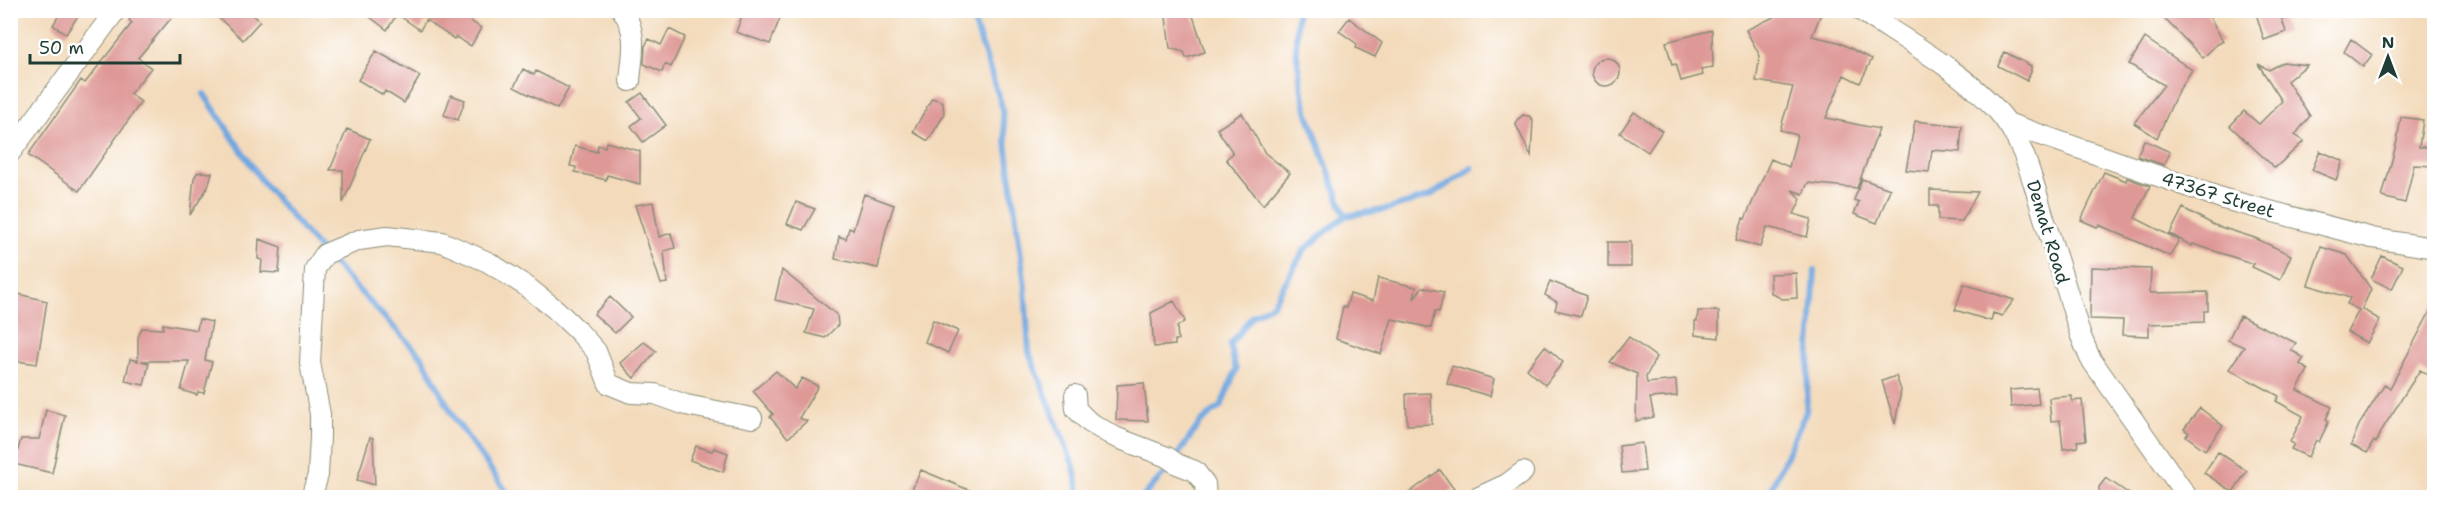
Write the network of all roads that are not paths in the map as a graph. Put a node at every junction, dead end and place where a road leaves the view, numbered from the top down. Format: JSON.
{"nodes":[{"id":1,"x":116,"y":10,"type":"edge"},
{"id":2,"x":622,"y":10,"type":"edge"},
{"id":3,"x":1860,"y":10,"type":"edge"},
{"id":4,"x":630,"y":81,"type":"dead end"},
{"id":5,"x":2007,"y":123,"type":"junction"},
{"id":6,"x":10,"y":153,"type":"edge"},
{"id":7,"x":2434,"y":248,"type":"edge"},
{"id":8,"x":1075,"y":395,"type":"dead end"},
{"id":9,"x":752,"y":418,"type":"dead end"},
{"id":10,"x":1523,"y":472,"type":"dead end"},
{"id":11,"x":311,"y":498,"type":"edge"},
{"id":12,"x":1206,"y":498,"type":"edge"},
{"id":13,"x":1477,"y":498,"type":"edge"},
{"id":14,"x":2188,"y":498,"type":"edge"}],
"edges":[{"from":1,"to":6,"type":"street"},
{"from":2,"to":4,"type":"street"},
{"from":3,"to":5,"type":"street","name":"Demat Road"},
{"from":5,"to":7,"type":"street","name":"47367 Street"},
{"from":5,"to":14,"type":"street","name":"Demat Road"},
{"from":8,"to":12,"type":"street"},
{"from":9,"to":11,"type":"street"},
{"from":10,"to":13,"type":"street"}]}
